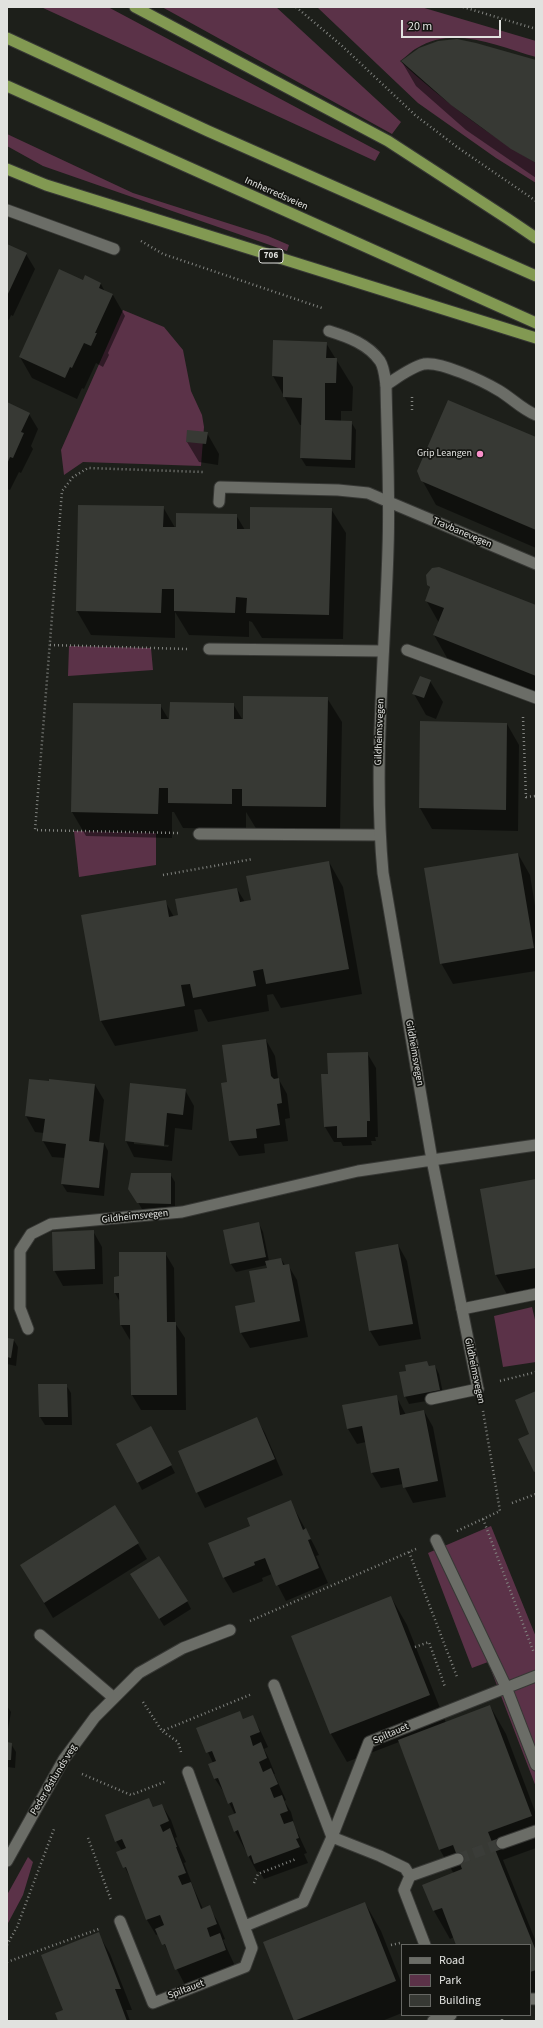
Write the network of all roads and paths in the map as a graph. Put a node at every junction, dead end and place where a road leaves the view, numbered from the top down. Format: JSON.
{"nodes":[{"id":1,"x":135,"y":7,"type":"edge"},
{"id":2,"x":296,"y":7,"type":"edge"},
{"id":3,"x":463,"y":7,"type":"edge"},
{"id":4,"x":536,"y":29,"type":"edge"},
{"id":5,"x":9,"y":38,"type":"edge"},
{"id":6,"x":7,"y":86,"type":"edge"},
{"id":7,"x":7,"y":169,"type":"edge"},
{"id":8,"x":536,"y":200,"type":"edge"},
{"id":9,"x":7,"y":210,"type":"edge"},
{"id":10,"x":138,"y":238,"type":"dead end"},
{"id":11,"x":536,"y":238,"type":"edge"},
{"id":12,"x":114,"y":248,"type":"dead end"},
{"id":13,"x":536,"y":276,"type":"edge"},
{"id":14,"x":329,"y":311,"type":"dead end"},
{"id":15,"x":536,"y":323,"type":"edge"},
{"id":16,"x":329,"y":331,"type":"dead end"},
{"id":17,"x":536,"y":338,"type":"edge"},
{"id":18,"x":408,"y":371,"type":"junction"},
{"id":19,"x":386,"y":385,"type":"junction"},
{"id":20,"x":536,"y":415,"type":"edge"},
{"id":21,"x":412,"y":417,"type":"dead end"},
{"id":22,"x":205,"y":472,"type":"dead end"},
{"id":23,"x":219,"y":502,"type":"dead end"},
{"id":24,"x":389,"y":502,"type":"junction"},
{"id":25,"x":536,"y":564,"type":"edge"},
{"id":26,"x":50,"y":645,"type":"junction"},
{"id":27,"x":209,"y":649,"type":"joint"},
{"id":28,"x":406,"y":650,"type":"dead end"},
{"id":29,"x":383,"y":651,"type":"junction"},
{"id":30,"x":522,"y":693,"type":"junction"},
{"id":31,"x":536,"y":698,"type":"edge"},
{"id":32,"x":536,"y":796,"type":"edge"},
{"id":33,"x":156,"y":833,"type":"dead end"},
{"id":34,"x":199,"y":834,"type":"dead end"},
{"id":35,"x":379,"y":835,"type":"junction"},
{"id":36,"x":536,"y":1145,"type":"edge"},
{"id":37,"x":432,"y":1160,"type":"junction"},
{"id":38,"x":536,"y":1294,"type":"edge"},
{"id":39,"x":462,"y":1308,"type":"junction"},
{"id":40,"x":28,"y":1328,"type":"dead end"},
{"id":41,"x":536,"y":1372,"type":"edge"},
{"id":42,"x":494,"y":1383,"type":"dead end"},
{"id":43,"x":478,"y":1388,"type":"junction"},
{"id":44,"x":431,"y":1399,"type":"dead end"},
{"id":45,"x":536,"y":1494,"type":"edge"},
{"id":46,"x":512,"y":1503,"type":"dead end"},
{"id":47,"x":500,"y":1511,"type":"dead end"},
{"id":48,"x":483,"y":1519,"type":"dead end"},
{"id":49,"x":436,"y":1540,"type":"dead end"},
{"id":50,"x":409,"y":1552,"type":"dead end"},
{"id":51,"x":329,"y":1586,"type":"dead end"},
{"id":52,"x":230,"y":1630,"type":"joint"},
{"id":53,"x":40,"y":1635,"type":"dead end"},
{"id":54,"x":415,"y":1647,"type":"dead end"},
{"id":55,"x":536,"y":1660,"type":"edge"},
{"id":56,"x":536,"y":1676,"type":"edge"},
{"id":57,"x":456,"y":1677,"type":"dead end"},
{"id":58,"x":274,"y":1685,"type":"dead end"},
{"id":59,"x":506,"y":1687,"type":"junction"},
{"id":60,"x":114,"y":1698,"type":"junction"},
{"id":61,"x":148,"y":1698,"type":"dead end"},
{"id":62,"x":238,"y":1699,"type":"dead end"},
{"id":63,"x":143,"y":1702,"type":"junction"},
{"id":64,"x":139,"y":1706,"type":"dead end"},
{"id":65,"x":452,"y":1708,"type":"junction"},
{"id":66,"x":162,"y":1730,"type":"junction"},
{"id":67,"x":536,"y":1765,"type":"edge"},
{"id":68,"x":87,"y":1768,"type":"dead end"},
{"id":69,"x":188,"y":1772,"type":"junction"},
{"id":70,"x":82,"y":1774,"type":"junction"},
{"id":71,"x":78,"y":1781,"type":"dead end"},
{"id":72,"x":54,"y":1827,"type":"dead end"},
{"id":73,"x":536,"y":1831,"type":"edge"},
{"id":74,"x":332,"y":1837,"type":"junction"},
{"id":75,"x":88,"y":1838,"type":"dead end"},
{"id":76,"x":502,"y":1843,"type":"tunnel mouth"},
{"id":77,"x":326,"y":1849,"type":"junction"},
{"id":78,"x":458,"y":1859,"type":"tunnel mouth"},
{"id":79,"x":7,"y":1861,"type":"edge"},
{"id":80,"x":410,"y":1876,"type":"junction"},
{"id":81,"x":240,"y":1913,"type":"junction"},
{"id":82,"x":120,"y":1921,"type":"junction"},
{"id":83,"x":245,"y":1926,"type":"junction"},
{"id":84,"x":402,"y":1944,"type":"edge"},
{"id":85,"x":425,"y":1944,"type":"edge"},
{"id":86,"x":7,"y":1945,"type":"edge"},
{"id":87,"x":391,"y":1945,"type":"dead end"},
{"id":88,"x":7,"y":1962,"type":"edge"},
{"id":89,"x":448,"y":2016,"type":"edge"},
{"id":90,"x":433,"y":2021,"type":"edge"}],
"edges":[{"from":1,"to":11,"type":"highway"},
{"from":2,"to":8,"type":"path"},
{"from":3,"to":4,"type":"path"},
{"from":5,"to":13,"type":"highway"},
{"from":6,"to":15,"type":"highway","name":"Innherredsveien"},
{"from":7,"to":17,"type":"highway","number":"706"},
{"from":9,"to":12,"type":"street"},
{"from":10,"to":14,"type":"path"},
{"from":16,"to":19,"type":"street","name":"Gildheimsvegen"},
{"from":18,"to":19,"type":"street"},
{"from":18,"to":20,"type":"street"},
{"from":18,"to":21,"type":"path"},
{"from":19,"to":24,"type":"street","name":"Gildheimsvegen"},
{"from":22,"to":26,"type":"path"},
{"from":23,"to":24,"type":"street","name":"Travbanevegen"},
{"from":24,"to":25,"type":"street","name":"Travbanevegen"},
{"from":24,"to":29,"type":"street","name":"Gildheimsvegen"},
{"from":26,"to":27,"type":"path"},
{"from":26,"to":33,"type":"path"},
{"from":27,"to":29,"type":"street"},
{"from":28,"to":30,"type":"street"},
{"from":29,"to":35,"type":"street","name":"Gildheimsvegen"},
{"from":30,"to":31,"type":"street"},
{"from":30,"to":32,"type":"path"},
{"from":34,"to":35,"type":"street"},
{"from":35,"to":37,"type":"street","name":"Gildheimsvegen"},
{"from":36,"to":37,"type":"street"},
{"from":37,"to":39,"type":"street","name":"Gildheimsvegen"},
{"from":37,"to":40,"type":"street","name":"Gildheimsvegen"},
{"from":38,"to":39,"type":"street"},
{"from":39,"to":43,"type":"street","name":"Gildheimsvegen"},
{"from":41,"to":42,"type":"path"},
{"from":43,"to":44,"type":"street"},
{"from":43,"to":47,"type":"path","name":"Gildheimsvegen"},
{"from":45,"to":46,"type":"path"},
{"from":48,"to":55,"type":"path"},
{"from":49,"to":59,"type":"street"},
{"from":50,"to":57,"type":"path"},
{"from":51,"to":52,"type":"path"},
{"from":52,"to":60,"type":"street","name":"Peder Østlunds veg"},
{"from":53,"to":60,"type":"street"},
{"from":54,"to":65,"type":"path"},
{"from":56,"to":59,"type":"street","name":"Spiltauet"},
{"from":58,"to":74,"type":"street"},
{"from":59,"to":65,"type":"street","name":"Spiltauet"},
{"from":59,"to":67,"type":"street"},
{"from":60,"to":79,"type":"street","name":"Peder Østlunds veg"},
{"from":61,"to":63,"type":"path"},
{"from":62,"to":66,"type":"path"},
{"from":63,"to":64,"type":"path"},
{"from":63,"to":66,"type":"path"},
{"from":65,"to":74,"type":"street","name":"Spiltauet"},
{"from":66,"to":69,"type":"path"},
{"from":68,"to":70,"type":"path"},
{"from":69,"to":70,"type":"path"},
{"from":69,"to":81,"type":"street","name":"Spiltauet"},
{"from":70,"to":71,"type":"path"},
{"from":72,"to":86,"type":"path"},
{"from":73,"to":76,"type":"street"},
{"from":74,"to":77,"type":"street","name":"Spiltauet"},
{"from":74,"to":80,"type":"street"},
{"from":75,"to":82,"type":"path"},
{"from":77,"to":81,"type":"path"},
{"from":77,"to":83,"type":"street","name":"Spiltauet"},
{"from":78,"to":80,"type":"street"},
{"from":80,"to":85,"type":"street"},
{"from":81,"to":83,"type":"street","name":"Spiltauet"},
{"from":82,"to":83,"type":"street","name":"Spiltauet"},
{"from":82,"to":88,"type":"path"},
{"from":84,"to":87,"type":"path"},
{"from":89,"to":90,"type":"street"}]}
